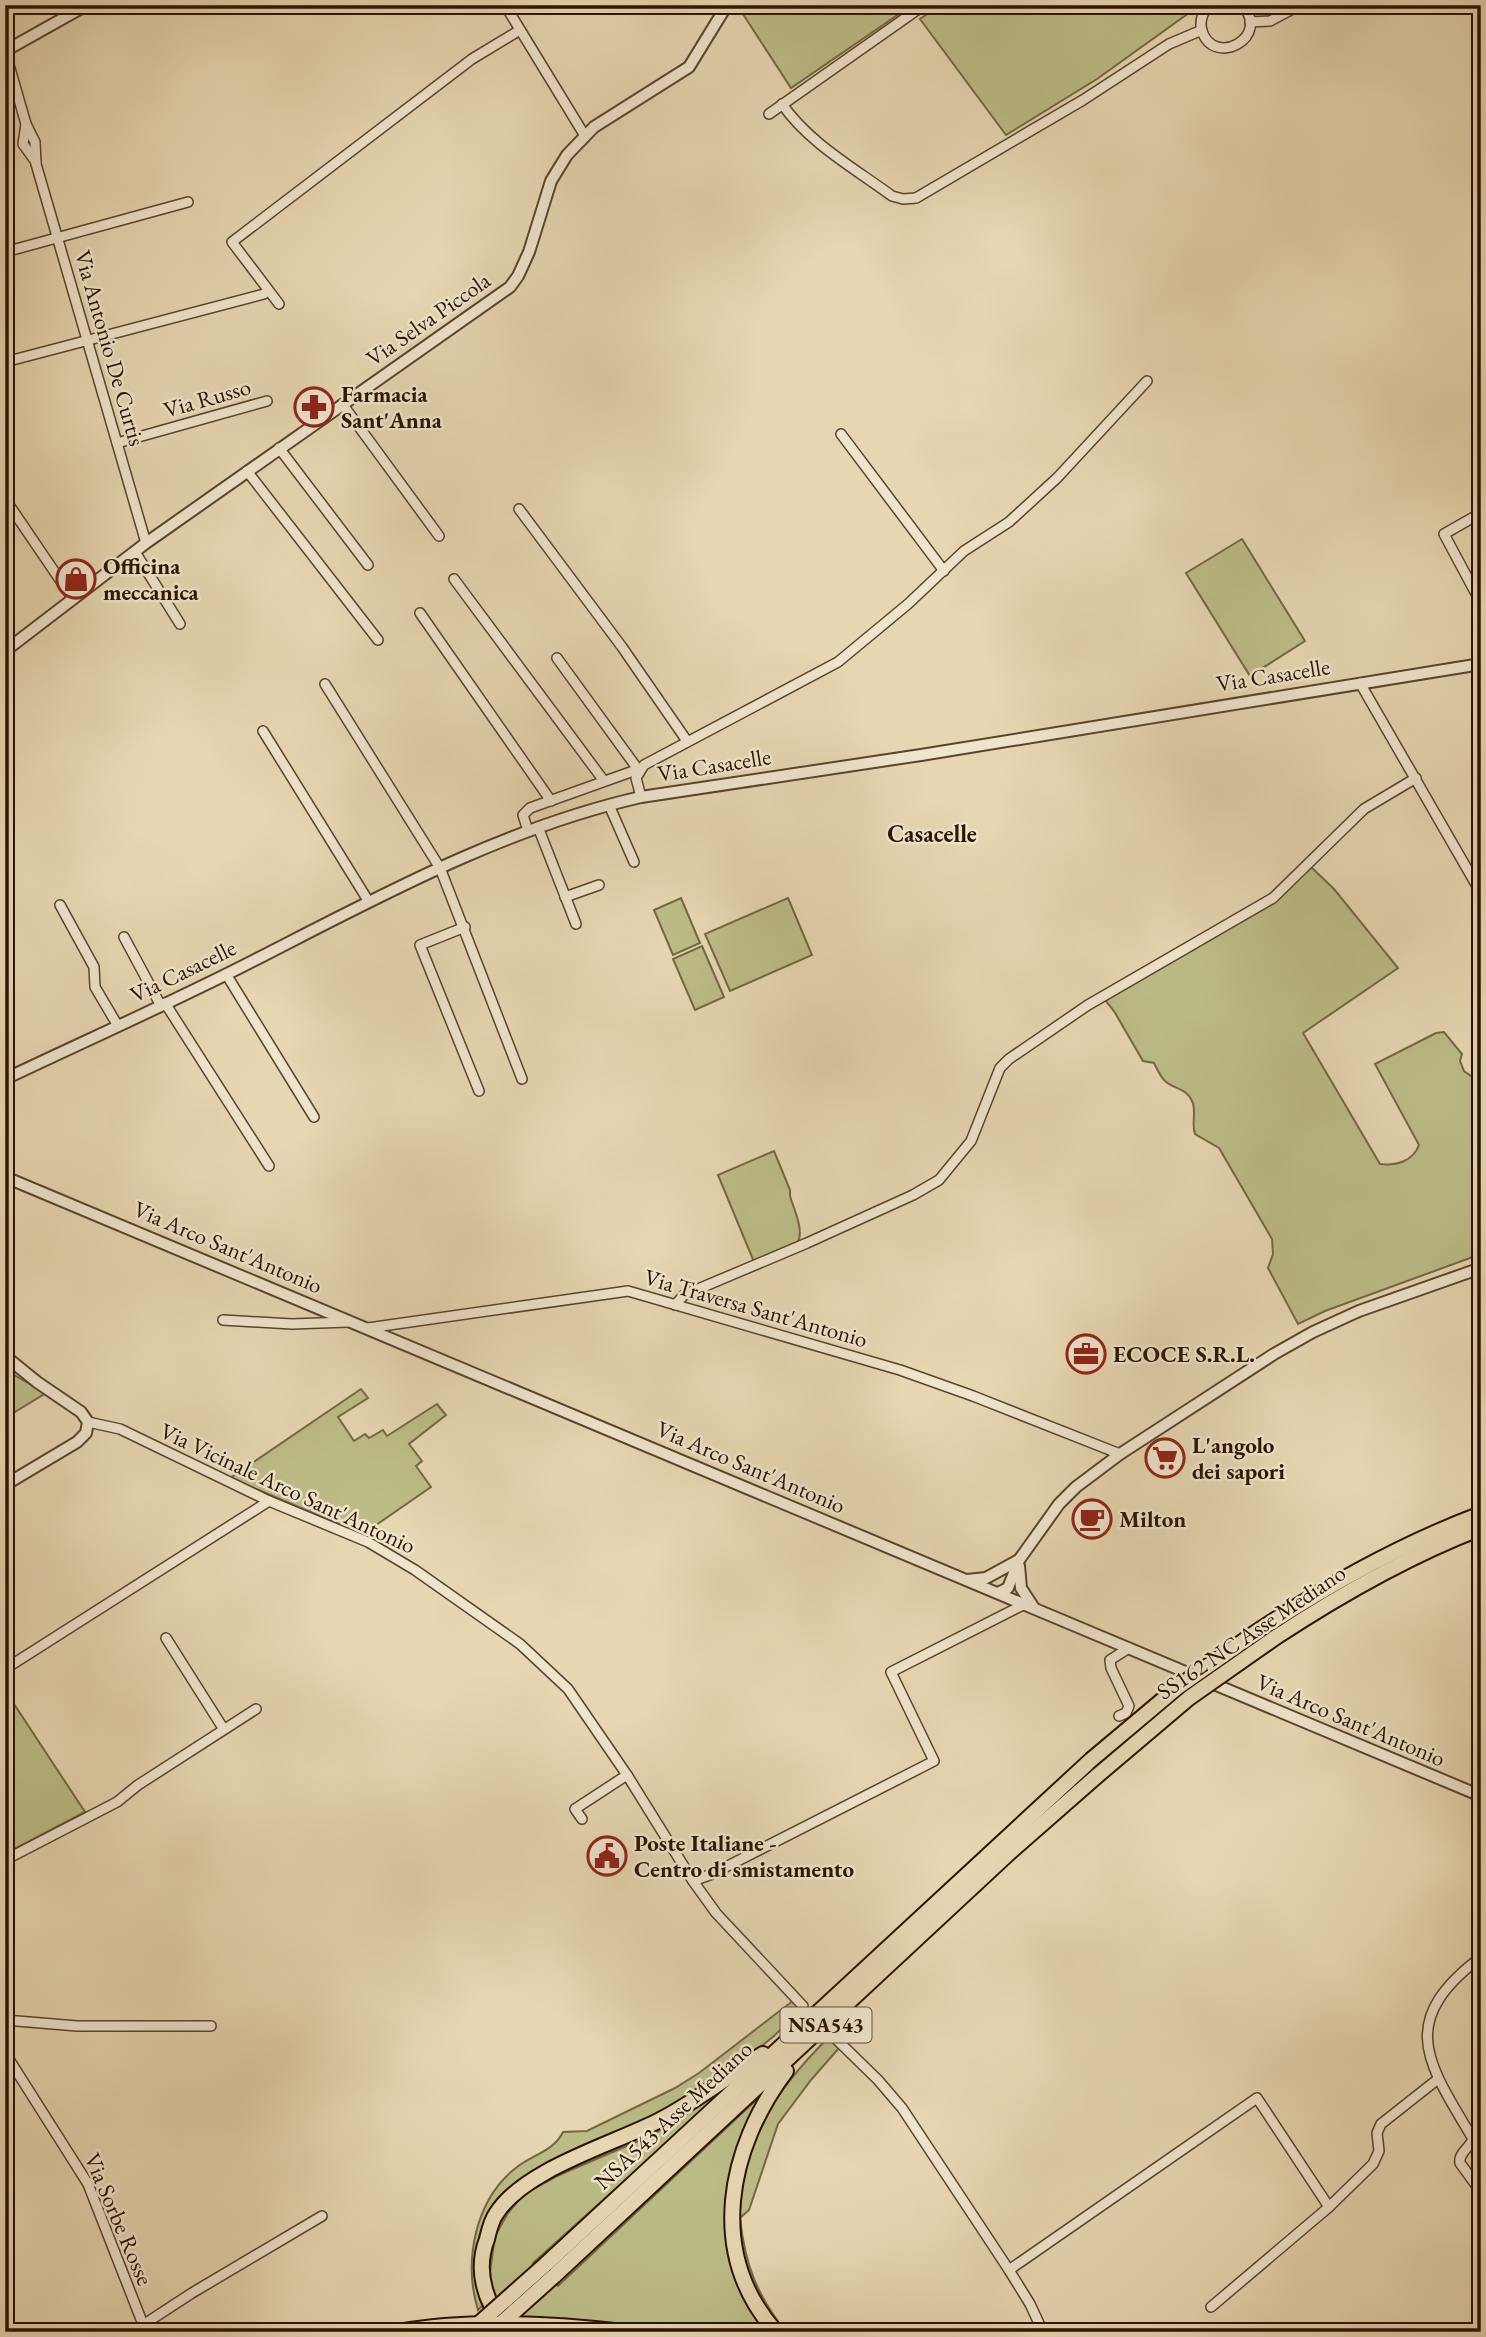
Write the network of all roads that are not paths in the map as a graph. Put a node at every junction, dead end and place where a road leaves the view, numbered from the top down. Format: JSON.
{"nodes":[{"id":1,"x":87,"y":5,"type":"edge"},
{"id":2,"x":505,"y":5,"type":"edge"},
{"id":3,"x":727,"y":5,"type":"edge"},
{"id":4,"x":924,"y":5,"type":"edge"},
{"id":5,"x":1209,"y":5,"type":"edge"},
{"id":6,"x":1242,"y":5,"type":"edge"},
{"id":7,"x":1300,"y":5,"type":"edge"},
{"id":8,"x":1250,"y":22,"type":"junction"},
{"id":9,"x":520,"y":30,"type":"junction"},
{"id":10,"x":1202,"y":30,"type":"junction"},
{"id":11,"x":5,"y":51,"type":"edge"},
{"id":12,"x":782,"y":104,"type":"junction"},
{"id":13,"x":769,"y":114,"type":"dead end"},
{"id":14,"x":585,"y":136,"type":"junction"},
{"id":15,"x":188,"y":202,"type":"dead end"},
{"id":16,"x":59,"y":237,"type":"junction"},
{"id":17,"x":5,"y":252,"type":"edge"},
{"id":18,"x":264,"y":294,"type":"dead end"},
{"id":19,"x":279,"y":304,"type":"dead end"},
{"id":20,"x":88,"y":340,"type":"junction"},
{"id":21,"x":5,"y":362,"type":"edge"},
{"id":22,"x":1147,"y":381,"type":"dead end"},
{"id":23,"x":267,"y":401,"type":"dead end"},
{"id":24,"x":343,"y":405,"type":"junction"},
{"id":25,"x":841,"y":434,"type":"dead end"},
{"id":26,"x":117,"y":443,"type":"junction"},
{"id":27,"x":279,"y":448,"type":"junction"},
{"id":28,"x":247,"y":471,"type":"junction"},
{"id":29,"x":5,"y":499,"type":"edge"},
{"id":30,"x":519,"y":509,"type":"dead end"},
{"id":31,"x":1481,"y":513,"type":"edge"},
{"id":32,"x":439,"y":536,"type":"dead end"},
{"id":33,"x":146,"y":543,"type":"junction"},
{"id":34,"x":135,"y":552,"type":"junction"},
{"id":35,"x":368,"y":565,"type":"dead end"},
{"id":36,"x":944,"y":571,"type":"junction"},
{"id":37,"x":454,"y":579,"type":"dead end"},
{"id":38,"x":73,"y":600,"type":"junction"},
{"id":39,"x":1481,"y":603,"type":"edge"},
{"id":40,"x":421,"y":613,"type":"dead end"},
{"id":41,"x":180,"y":624,"type":"dead end"},
{"id":42,"x":378,"y":640,"type":"dead end"},
{"id":43,"x":5,"y":651,"type":"edge"},
{"id":44,"x":556,"y":658,"type":"dead end"},
{"id":45,"x":1481,"y":664,"type":"edge"},
{"id":46,"x":1360,"y":683,"type":"junction"},
{"id":47,"x":325,"y":684,"type":"dead end"},
{"id":48,"x":263,"y":731,"type":"dead end"},
{"id":49,"x":687,"y":741,"type":"junction"},
{"id":50,"x":638,"y":768,"type":"junction"},
{"id":51,"x":1416,"y":778,"type":"junction"},
{"id":52,"x":604,"y":781,"type":"junction"},
{"id":53,"x":641,"y":797,"type":"junction"},
{"id":54,"x":551,"y":801,"type":"junction"},
{"id":55,"x":609,"y":804,"type":"junction"},
{"id":56,"x":533,"y":829,"type":"junction"},
{"id":57,"x":634,"y":862,"type":"dead end"},
{"id":58,"x":440,"y":868,"type":"junction"},
{"id":59,"x":599,"y":885,"type":"dead end"},
{"id":60,"x":1481,"y":893,"type":"edge"},
{"id":61,"x":565,"y":897,"type":"junction"},
{"id":62,"x":369,"y":902,"type":"junction"},
{"id":63,"x":60,"y":905,"type":"dead end"},
{"id":64,"x":576,"y":924,"type":"dead end"},
{"id":65,"x":464,"y":927,"type":"junction"},
{"id":66,"x":124,"y":937,"type":"dead end"},
{"id":67,"x":226,"y":974,"type":"junction"},
{"id":68,"x":163,"y":1004,"type":"junction"},
{"id":69,"x":118,"y":1026,"type":"junction"},
{"id":70,"x":5,"y":1079,"type":"edge"},
{"id":71,"x":522,"y":1079,"type":"dead end"},
{"id":72,"x":479,"y":1091,"type":"dead end"},
{"id":73,"x":314,"y":1116,"type":"dead end"},
{"id":74,"x":269,"y":1166,"type":"dead end"},
{"id":75,"x":5,"y":1177,"type":"edge"},
{"id":76,"x":1481,"y":1268,"type":"edge"},
{"id":77,"x":675,"y":1305,"type":"junction"},
{"id":78,"x":223,"y":1320,"type":"dead end"},
{"id":79,"x":353,"y":1322,"type":"junction"},
{"id":80,"x":368,"y":1328,"type":"junction"},
{"id":81,"x":5,"y":1356,"type":"edge"},
{"id":82,"x":88,"y":1422,"type":"junction"},
{"id":83,"x":1120,"y":1454,"type":"junction"},
{"id":84,"x":5,"y":1485,"type":"edge"},
{"id":85,"x":268,"y":1501,"type":"junction"},
{"id":86,"x":1481,"y":1514,"type":"edge"},
{"id":87,"x":1481,"y":1528,"type":"edge"},
{"id":88,"x":1019,"y":1560,"type":"junction"},
{"id":89,"x":967,"y":1580,"type":"junction"},
{"id":90,"x":998,"y":1593,"type":"junction"},
{"id":91,"x":1029,"y":1606,"type":"junction"},
{"id":92,"x":166,"y":1638,"type":"dead end"},
{"id":93,"x":1129,"y":1648,"type":"junction"},
{"id":94,"x":5,"y":1669,"type":"edge"},
{"id":95,"x":256,"y":1709,"type":"dead end"},
{"id":96,"x":1119,"y":1716,"type":"dead end"},
{"id":97,"x":223,"y":1728,"type":"junction"},
{"id":98,"x":1091,"y":1759,"type":"joint"},
{"id":99,"x":627,"y":1775,"type":"junction"},
{"id":100,"x":1098,"y":1775,"type":"joint"},
{"id":101,"x":1481,"y":1796,"type":"edge"},
{"id":102,"x":582,"y":1819,"type":"dead end"},
{"id":103,"x":5,"y":1860,"type":"edge"},
{"id":104,"x":693,"y":1881,"type":"junction"},
{"id":105,"x":1481,"y":1957,"type":"edge"},
{"id":106,"x":803,"y":2006,"type":"dead end"},
{"id":107,"x":5,"y":2021,"type":"edge"},
{"id":108,"x":211,"y":2026,"type":"dead end"},
{"id":109,"x":832,"y":2035,"type":"dead end"},
{"id":110,"x":791,"y":2036,"type":"junction"},
{"id":111,"x":808,"y":2041,"type":"junction"},
{"id":112,"x":5,"y":2053,"type":"edge"},
{"id":113,"x":1438,"y":2079,"type":"junction"},
{"id":114,"x":1481,"y":2192,"type":"edge"},
{"id":115,"x":1329,"y":2207,"type":"junction"},
{"id":116,"x":322,"y":2216,"type":"dead end"},
{"id":117,"x":550,"y":2270,"type":"junction"},
{"id":118,"x":1009,"y":2270,"type":"junction"},
{"id":119,"x":1211,"y":2307,"type":"dead end"},
{"id":120,"x":144,"y":2328,"type":"edge"},
{"id":121,"x":398,"y":2332,"type":"edge"},
{"id":122,"x":470,"y":2332,"type":"edge"},
{"id":123,"x":492,"y":2332,"type":"edge"},
{"id":124,"x":508,"y":2332,"type":"edge"},
{"id":125,"x":624,"y":2332,"type":"edge"},
{"id":126,"x":776,"y":2332,"type":"edge"},
{"id":127,"x":1043,"y":2332,"type":"edge"}],
"edges":[{"from":1,"to":11,"type":"street"},
{"from":2,"to":9,"type":"street"},
{"from":3,"to":14,"type":"street","name":"Via Selva Piccola"},
{"from":4,"to":12,"type":"street"},
{"from":5,"to":10,"type":"street"},
{"from":6,"to":8,"type":"street"},
{"from":7,"to":8,"type":"street"},
{"from":8,"to":10,"type":"street"},
{"from":9,"to":14,"type":"street"},
{"from":9,"to":19,"type":"street"},
{"from":10,"to":12,"type":"street"},
{"from":11,"to":16,"type":"street","name":"Via Antonio De Curtis"},
{"from":12,"to":13,"type":"street"},
{"from":14,"to":24,"type":"street","name":"Via Selva Piccola"},
{"from":15,"to":16,"type":"street"},
{"from":16,"to":17,"type":"street"},
{"from":16,"to":20,"type":"street","name":"Via Antonio De Curtis"},
{"from":18,"to":20,"type":"street"},
{"from":20,"to":21,"type":"street"},
{"from":20,"to":26,"type":"street","name":"Via Antonio De Curtis"},
{"from":22,"to":36,"type":"street"},
{"from":23,"to":26,"type":"street","name":"Via Russo"},
{"from":24,"to":27,"type":"street","name":"Via Selva Piccola"},
{"from":24,"to":32,"type":"street"},
{"from":25,"to":36,"type":"street"},
{"from":26,"to":33,"type":"street","name":"Via Antonio De Curtis"},
{"from":27,"to":28,"type":"street","name":"Via Selva Piccola"},
{"from":27,"to":35,"type":"street"},
{"from":28,"to":33,"type":"street","name":"Via Selva Piccola"},
{"from":28,"to":42,"type":"street"},
{"from":29,"to":38,"type":"street"},
{"from":30,"to":49,"type":"street"},
{"from":31,"to":39,"type":"street"},
{"from":33,"to":34,"type":"street","name":"Via Selva Piccola"},
{"from":34,"to":38,"type":"street","name":"Via Selva Piccola"},
{"from":34,"to":41,"type":"street"},
{"from":36,"to":49,"type":"street"},
{"from":37,"to":52,"type":"street"},
{"from":38,"to":43,"type":"street","name":"Via Selva Piccola"},
{"from":40,"to":54,"type":"street"},
{"from":44,"to":50,"type":"street"},
{"from":45,"to":46,"type":"street","name":"Via Casacelle"},
{"from":46,"to":51,"type":"street"},
{"from":46,"to":53,"type":"street","name":"Via Casacelle"},
{"from":47,"to":58,"type":"street"},
{"from":48,"to":62,"type":"street"},
{"from":49,"to":50,"type":"street"},
{"from":50,"to":52,"type":"street"},
{"from":50,"to":53,"type":"street"},
{"from":51,"to":60,"type":"street"},
{"from":51,"to":77,"type":"street"},
{"from":52,"to":54,"type":"street"},
{"from":53,"to":55,"type":"street","name":"Via Casacelle"},
{"from":54,"to":56,"type":"street"},
{"from":55,"to":56,"type":"street","name":"Via Casacelle"},
{"from":55,"to":57,"type":"street"},
{"from":56,"to":58,"type":"street","name":"Via Casacelle"},
{"from":56,"to":61,"type":"street"},
{"from":58,"to":62,"type":"street","name":"Via Casacelle"},
{"from":58,"to":65,"type":"street"},
{"from":59,"to":61,"type":"street"},
{"from":61,"to":64,"type":"street"},
{"from":62,"to":67,"type":"street","name":"Via Casacelle"},
{"from":63,"to":69,"type":"street"},
{"from":65,"to":71,"type":"street"},
{"from":65,"to":72,"type":"street"},
{"from":66,"to":68,"type":"street"},
{"from":67,"to":68,"type":"street","name":"Via Casacelle"},
{"from":67,"to":73,"type":"street"},
{"from":68,"to":69,"type":"street","name":"Via Casacelle"},
{"from":68,"to":74,"type":"street"},
{"from":69,"to":70,"type":"street","name":"Via Casacelle"},
{"from":75,"to":79,"type":"street","name":"Via Arco Sant'Antonio"},
{"from":76,"to":83,"type":"street"},
{"from":77,"to":80,"type":"street","name":"Via Traversa Sant'Antonio"},
{"from":77,"to":83,"type":"street","name":"Via Traversa Sant'Antonio"},
{"from":78,"to":79,"type":"street"},
{"from":79,"to":80,"type":"street","name":"Via Arco Sant'Antonio"},
{"from":80,"to":89,"type":"street","name":"Via Arco Sant'Antonio"},
{"from":81,"to":82,"type":"street"},
{"from":82,"to":84,"type":"street"},
{"from":82,"to":85,"type":"street","name":"Via Vicinale Arco Sant'Antonio"},
{"from":83,"to":88,"type":"street"},
{"from":85,"to":94,"type":"street"},
{"from":85,"to":99,"type":"street","name":"Via Vicinale Arco Sant'Antonio"},
{"from":86,"to":98,"type":"highway","name":"SS162 NC Asse Mediano","bridge":true},
{"from":87,"to":100,"type":"highway","name":"SS162 NC Asse Mediano","bridge":true},
{"from":88,"to":89,"type":"street"},
{"from":88,"to":90,"type":"street"},
{"from":88,"to":91,"type":"street"},
{"from":89,"to":90,"type":"street","name":"Via Arco Sant'Antonio"},
{"from":90,"to":91,"type":"street","name":"Via Arco Sant'Antonio"},
{"from":91,"to":93,"type":"street","name":"Via Arco Sant'Antonio"},
{"from":91,"to":104,"type":"street"},
{"from":92,"to":97,"type":"street"},
{"from":93,"to":96,"type":"street"},
{"from":93,"to":101,"type":"street","name":"Via Arco Sant'Antonio"},
{"from":95,"to":97,"type":"street"},
{"from":97,"to":103,"type":"street"},
{"from":98,"to":110,"type":"highway","name":"NSA543 Asse Mediano","number":"NSA543"},
{"from":99,"to":102,"type":"street"},
{"from":99,"to":104,"type":"street","name":"Via Vicinale Arco Sant'Antonio"},
{"from":100,"to":111,"type":"highway","name":"NSA543 Asse Mediano","number":"NSA543"},
{"from":104,"to":106,"type":"street","name":"Via Vicinale Arco Sant'Antonio"},
{"from":105,"to":113,"type":"street"},
{"from":107,"to":108,"type":"street"},
{"from":109,"to":118,"type":"street"},
{"from":110,"to":117,"type":"highway","name":"NSA543 Asse Mediano","number":"NSA543"},
{"from":110,"to":124,"type":"highway","number":"NSA543"},
{"from":111,"to":117,"type":"highway","name":"NSA543 Asse Mediano","number":"NSA543"},
{"from":111,"to":126,"type":"highway","number":"NSA543"},
{"from":112,"to":120,"type":"street","name":"Via Sorbe Rosse"},
{"from":113,"to":114,"type":"street"},
{"from":113,"to":115,"type":"street"},
{"from":115,"to":118,"type":"street"},
{"from":115,"to":119,"type":"street"},
{"from":116,"to":120,"type":"street"},
{"from":117,"to":122,"type":"highway","name":"NSA543 Asse Mediano","number":"NSA543","bridge":true},
{"from":117,"to":123,"type":"highway","name":"NSA543 Asse Mediano","number":"NSA543","bridge":true},
{"from":118,"to":127,"type":"street"},
{"from":121,"to":125,"type":"highway","bridge":true}]}
